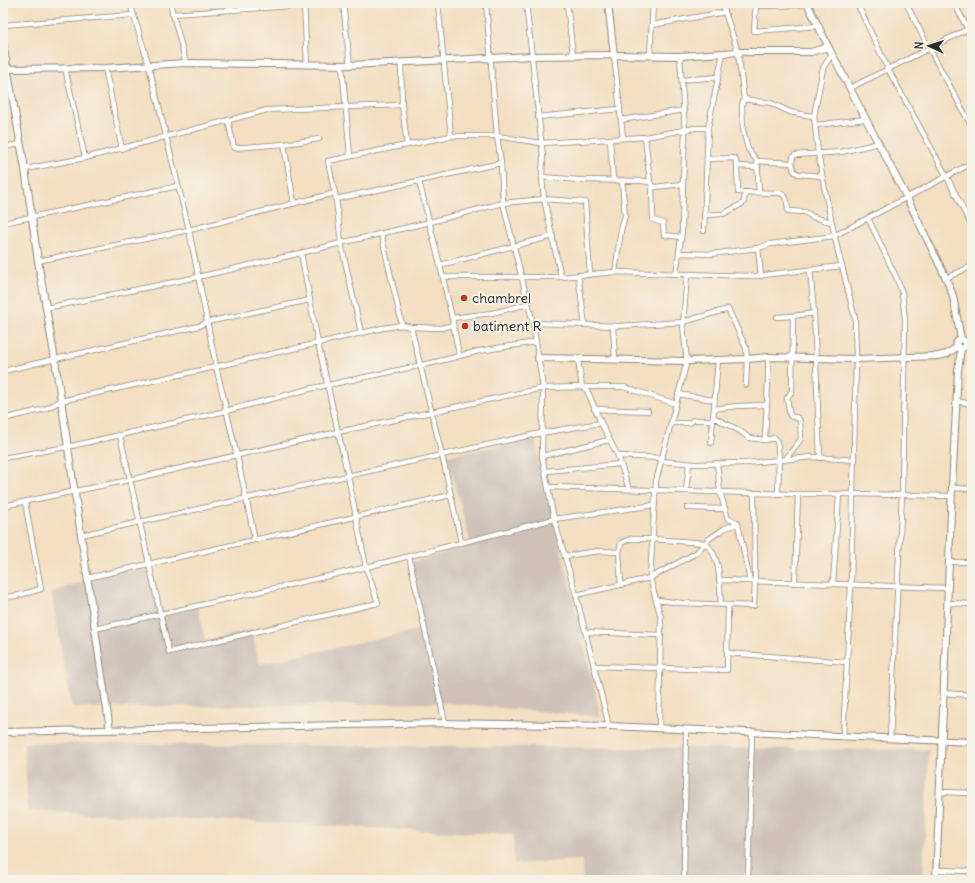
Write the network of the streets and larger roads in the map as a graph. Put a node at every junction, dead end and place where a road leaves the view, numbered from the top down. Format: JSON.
{"nodes":[{"id":1,"x":130,"y":3,"type":"edge"},
{"id":2,"x":170,"y":3,"type":"edge"},
{"id":3,"x":334,"y":3,"type":"edge"},
{"id":4,"x":343,"y":3,"type":"edge"},
{"id":5,"x":438,"y":3,"type":"edge"},
{"id":6,"x":486,"y":3,"type":"edge"},
{"id":7,"x":526,"y":3,"type":"edge"},
{"id":8,"x":567,"y":3,"type":"edge"},
{"id":9,"x":608,"y":3,"type":"edge"},
{"id":10,"x":653,"y":3,"type":"edge"},
{"id":11,"x":722,"y":3,"type":"edge"},
{"id":12,"x":857,"y":3,"type":"edge"},
{"id":13,"x":906,"y":3,"type":"edge"},
{"id":14,"x":954,"y":3,"type":"edge"},
{"id":15,"x":304,"y":4,"type":"edge"},
{"id":16,"x":756,"y":4,"type":"edge"},
{"id":17,"x":807,"y":4,"type":"edge"},
{"id":18,"x":725,"y":12,"type":"junction"},
{"id":19,"x":172,"y":14,"type":"junction"},
{"id":20,"x":132,"y":15,"type":"junction"},
{"id":21,"x":3,"y":25,"type":"edge"},
{"id":22,"x":652,"y":25,"type":"junction"},
{"id":23,"x":818,"y":26,"type":"junction"},
{"id":24,"x":970,"y":28,"type":"edge"},
{"id":25,"x":972,"y":37,"type":"edge"},
{"id":26,"x":3,"y":44,"type":"edge"},
{"id":27,"x":828,"y":47,"type":"junction"},
{"id":28,"x":929,"y":48,"type":"junction"},
{"id":29,"x":738,"y":52,"type":"junction"},
{"id":30,"x":723,"y":53,"type":"junction"},
{"id":31,"x":832,"y":54,"type":"junction"},
{"id":32,"x":614,"y":55,"type":"junction"},
{"id":33,"x":532,"y":56,"type":"junction"},
{"id":34,"x":573,"y":56,"type":"junction"},
{"id":35,"x":650,"y":56,"type":"junction"},
{"id":36,"x":680,"y":56,"type":"junction"},
{"id":37,"x":490,"y":58,"type":"junction"},
{"id":38,"x":444,"y":61,"type":"junction"},
{"id":39,"x":186,"y":63,"type":"junction"},
{"id":40,"x":401,"y":63,"type":"junction"},
{"id":41,"x":307,"y":65,"type":"junction"},
{"id":42,"x":342,"y":65,"type":"junction"},
{"id":43,"x":350,"y":65,"type":"junction"},
{"id":44,"x":149,"y":66,"type":"junction"},
{"id":45,"x":65,"y":68,"type":"junction"},
{"id":46,"x":105,"y":68,"type":"junction"},
{"id":47,"x":5,"y":69,"type":"edge"},
{"id":48,"x":888,"y":69,"type":"junction"},
{"id":49,"x":718,"y":77,"type":"junction"},
{"id":50,"x":682,"y":80,"type":"junction"},
{"id":51,"x":850,"y":88,"type":"junction"},
{"id":52,"x":744,"y":99,"type":"junction"},
{"id":53,"x":402,"y":105,"type":"junction"},
{"id":54,"x":346,"y":107,"type":"junction"},
{"id":55,"x":619,"y":109,"type":"junction"},
{"id":56,"x":684,"y":110,"type":"junction"},
{"id":57,"x":814,"y":116,"type":"junction"},
{"id":58,"x":538,"y":117,"type":"junction"},
{"id":59,"x":865,"y":119,"type":"junction"},
{"id":60,"x":228,"y":120,"type":"junction"},
{"id":61,"x":621,"y":120,"type":"junction"},
{"id":62,"x":816,"y":125,"type":"junction"},
{"id":63,"x":972,"y":127,"type":"edge"},
{"id":64,"x":708,"y":128,"type":"junction"},
{"id":65,"x":685,"y":131,"type":"junction"},
{"id":66,"x":451,"y":136,"type":"junction"},
{"id":67,"x":497,"y":136,"type":"junction"},
{"id":68,"x":166,"y":137,"type":"junction"},
{"id":69,"x":645,"y":137,"type":"junction"},
{"id":70,"x":623,"y":138,"type":"junction"},
{"id":71,"x":320,"y":139,"type":"dead end"},
{"id":72,"x":610,"y":139,"type":"junction"},
{"id":73,"x":541,"y":143,"type":"junction"},
{"id":74,"x":879,"y":143,"type":"junction"},
{"id":75,"x":20,"y":144,"type":"junction"},
{"id":76,"x":284,"y":144,"type":"junction"},
{"id":77,"x":407,"y":145,"type":"junction"},
{"id":78,"x":3,"y":147,"type":"edge"},
{"id":79,"x":122,"y":148,"type":"junction"},
{"id":80,"x":818,"y":153,"type":"junction"},
{"id":81,"x":350,"y":156,"type":"junction"},
{"id":82,"x":85,"y":158,"type":"junction"},
{"id":83,"x":707,"y":159,"type":"junction"},
{"id":84,"x":757,"y":161,"type":"junction"},
{"id":85,"x":501,"y":163,"type":"junction"},
{"id":86,"x":792,"y":163,"type":"junction"},
{"id":87,"x":972,"y":163,"type":"edge"},
{"id":88,"x":738,"y":166,"type":"junction"},
{"id":89,"x":758,"y":167,"type":"junction"},
{"id":90,"x":25,"y":170,"type":"junction"},
{"id":91,"x":822,"y":176,"type":"junction"},
{"id":92,"x":542,"y":177,"type":"junction"},
{"id":93,"x":946,"y":177,"type":"junction"},
{"id":94,"x":613,"y":180,"type":"junction"},
{"id":95,"x":622,"y":180,"type":"junction"},
{"id":96,"x":420,"y":181,"type":"junction"},
{"id":97,"x":651,"y":184,"type":"junction"},
{"id":98,"x":683,"y":184,"type":"junction"},
{"id":99,"x":178,"y":186,"type":"junction"},
{"id":100,"x":745,"y":192,"type":"junction"},
{"id":101,"x":759,"y":192,"type":"junction"},
{"id":102,"x":335,"y":193,"type":"junction"},
{"id":103,"x":907,"y":198,"type":"junction"},
{"id":104,"x":336,"y":199,"type":"junction"},
{"id":105,"x":544,"y":200,"type":"junction"},
{"id":106,"x":503,"y":203,"type":"junction"},
{"id":107,"x":294,"y":204,"type":"junction"},
{"id":108,"x":704,"y":215,"type":"junction"},
{"id":109,"x":31,"y":217,"type":"junction"},
{"id":110,"x":868,"y":218,"type":"junction"},
{"id":111,"x":430,"y":222,"type":"junction"},
{"id":112,"x":831,"y":222,"type":"junction"},
{"id":113,"x":3,"y":223,"type":"edge"},
{"id":114,"x":972,"y":227,"type":"edge"},
{"id":115,"x":189,"y":230,"type":"junction"},
{"id":116,"x":704,"y":230,"type":"dead end"},
{"id":117,"x":381,"y":233,"type":"junction"},
{"id":118,"x":553,"y":236,"type":"junction"},
{"id":119,"x":834,"y":236,"type":"junction"},
{"id":120,"x":682,"y":237,"type":"junction"},
{"id":121,"x":341,"y":243,"type":"junction"},
{"id":122,"x":514,"y":246,"type":"junction"},
{"id":123,"x":758,"y":248,"type":"junction"},
{"id":124,"x":300,"y":253,"type":"junction"},
{"id":125,"x":679,"y":253,"type":"junction"},
{"id":126,"x":38,"y":261,"type":"junction"},
{"id":127,"x":440,"y":265,"type":"junction"},
{"id":128,"x":842,"y":266,"type":"junction"},
{"id":129,"x":972,"y":266,"type":"edge"},
{"id":130,"x":810,"y":270,"type":"junction"},
{"id":131,"x":615,"y":272,"type":"junction"},
{"id":132,"x":676,"y":274,"type":"junction"},
{"id":133,"x":578,"y":275,"type":"junction"},
{"id":134,"x":590,"y":275,"type":"junction"},
{"id":135,"x":688,"y":275,"type":"junction"},
{"id":136,"x":520,"y":276,"type":"junction"},
{"id":137,"x":561,"y":276,"type":"junction"},
{"id":138,"x":761,"y":276,"type":"junction"},
{"id":139,"x":198,"y":277,"type":"junction"},
{"id":140,"x":442,"y":277,"type":"junction"},
{"id":141,"x":946,"y":278,"type":"junction"},
{"id":142,"x":310,"y":300,"type":"junction"},
{"id":143,"x":528,"y":304,"type":"junction"},
{"id":144,"x":46,"y":308,"type":"junction"},
{"id":145,"x":814,"y":313,"type":"junction"},
{"id":146,"x":793,"y":316,"type":"junction"},
{"id":147,"x":777,"y":317,"type":"dead end"},
{"id":148,"x":452,"y":318,"type":"junction"},
{"id":149,"x":206,"y":322,"type":"junction"},
{"id":150,"x":683,"y":322,"type":"junction"},
{"id":151,"x":533,"y":323,"type":"junction"},
{"id":152,"x":402,"y":325,"type":"junction"},
{"id":153,"x":453,"y":325,"type":"junction"},
{"id":154,"x":585,"y":325,"type":"junction"},
{"id":155,"x":613,"y":326,"type":"junction"},
{"id":156,"x":411,"y":327,"type":"junction"},
{"id":157,"x":361,"y":333,"type":"junction"},
{"id":158,"x":972,"y":338,"type":"edge"},
{"id":159,"x":963,"y":340,"type":"junction"},
{"id":160,"x":536,"y":342,"type":"junction"},
{"id":161,"x":318,"y":343,"type":"junction"},
{"id":162,"x":959,"y":348,"type":"junction"},
{"id":163,"x":459,"y":355,"type":"junction"},
{"id":164,"x":904,"y":356,"type":"junction"},
{"id":165,"x":768,"y":357,"type":"junction"},
{"id":166,"x":538,"y":358,"type":"junction"},
{"id":167,"x":793,"y":358,"type":"junction"},
{"id":168,"x":816,"y":358,"type":"junction"},
{"id":169,"x":856,"y":358,"type":"junction"},
{"id":170,"x":578,"y":359,"type":"junction"},
{"id":171,"x":748,"y":359,"type":"junction"},
{"id":172,"x":55,"y":360,"type":"junction"},
{"id":173,"x":615,"y":360,"type":"junction"},
{"id":174,"x":718,"y":360,"type":"junction"},
{"id":175,"x":687,"y":361,"type":"junction"},
{"id":176,"x":3,"y":365,"type":"edge"},
{"id":177,"x":420,"y":365,"type":"junction"},
{"id":178,"x":216,"y":366,"type":"junction"},
{"id":179,"x":4,"y":371,"type":"edge"},
{"id":180,"x":327,"y":385,"type":"junction"},
{"id":181,"x":746,"y":385,"type":"dead end"},
{"id":182,"x":582,"y":387,"type":"junction"},
{"id":183,"x":543,"y":388,"type":"junction"},
{"id":184,"x":678,"y":394,"type":"junction"},
{"id":185,"x":714,"y":400,"type":"junction"},
{"id":186,"x":61,"y":401,"type":"junction"},
{"id":187,"x":956,"y":401,"type":"junction"},
{"id":188,"x":676,"y":404,"type":"junction"},
{"id":189,"x":972,"y":404,"type":"edge"},
{"id":190,"x":766,"y":405,"type":"junction"},
{"id":191,"x":594,"y":408,"type":"junction"},
{"id":192,"x":714,"y":409,"type":"junction"},
{"id":193,"x":226,"y":410,"type":"junction"},
{"id":194,"x":648,"y":411,"type":"dead end"},
{"id":195,"x":432,"y":412,"type":"junction"},
{"id":196,"x":712,"y":418,"type":"junction"},
{"id":197,"x":3,"y":419,"type":"edge"},
{"id":198,"x":601,"y":423,"type":"junction"},
{"id":199,"x":671,"y":423,"type":"junction"},
{"id":200,"x":338,"y":432,"type":"junction"},
{"id":201,"x":541,"y":433,"type":"junction"},
{"id":202,"x":120,"y":435,"type":"junction"},
{"id":203,"x":609,"y":440,"type":"junction"},
{"id":204,"x":765,"y":440,"type":"junction"},
{"id":205,"x":710,"y":443,"type":"dead end"},
{"id":206,"x":68,"y":447,"type":"junction"},
{"id":207,"x":442,"y":455,"type":"junction"},
{"id":208,"x":237,"y":456,"type":"junction"},
{"id":209,"x":542,"y":456,"type":"junction"},
{"id":210,"x":618,"y":456,"type":"junction"},
{"id":211,"x":3,"y":458,"type":"edge"},
{"id":212,"x":820,"y":458,"type":"junction"},
{"id":213,"x":662,"y":460,"type":"junction"},
{"id":214,"x":785,"y":460,"type":"junction"},
{"id":215,"x":855,"y":460,"type":"junction"},
{"id":216,"x":778,"y":461,"type":"junction"},
{"id":217,"x":717,"y":463,"type":"junction"},
{"id":218,"x":620,"y":464,"type":"junction"},
{"id":219,"x":689,"y":464,"type":"junction"},
{"id":220,"x":546,"y":471,"type":"junction"},
{"id":221,"x":348,"y":476,"type":"junction"},
{"id":222,"x":130,"y":480,"type":"junction"},
{"id":223,"x":548,"y":487,"type":"junction"},
{"id":224,"x":952,"y":488,"type":"junction"},
{"id":225,"x":629,"y":489,"type":"junction"},
{"id":226,"x":972,"y":489,"type":"edge"},
{"id":227,"x":656,"y":490,"type":"junction"},
{"id":228,"x":686,"y":491,"type":"junction"},
{"id":229,"x":75,"y":492,"type":"junction"},
{"id":230,"x":720,"y":492,"type":"junction"},
{"id":231,"x":754,"y":493,"type":"junction"},
{"id":232,"x":451,"y":494,"type":"junction"},
{"id":233,"x":778,"y":494,"type":"junction"},
{"id":234,"x":798,"y":494,"type":"junction"},
{"id":235,"x":854,"y":494,"type":"junction"},
{"id":236,"x":902,"y":494,"type":"junction"},
{"id":237,"x":839,"y":495,"type":"junction"},
{"id":238,"x":951,"y":496,"type":"junction"},
{"id":239,"x":246,"y":498,"type":"junction"},
{"id":240,"x":25,"y":502,"type":"junction"},
{"id":241,"x":655,"y":505,"type":"junction"},
{"id":242,"x":3,"y":506,"type":"edge"},
{"id":243,"x":687,"y":508,"type":"dead end"},
{"id":244,"x":725,"y":509,"type":"junction"},
{"id":245,"x":356,"y":516,"type":"junction"},
{"id":246,"x":554,"y":519,"type":"junction"},
{"id":247,"x":138,"y":522,"type":"junction"},
{"id":248,"x":738,"y":524,"type":"junction"},
{"id":249,"x":81,"y":535,"type":"junction"},
{"id":250,"x":652,"y":539,"type":"junction"},
{"id":251,"x":255,"y":540,"type":"junction"},
{"id":252,"x":461,"y":542,"type":"junction"},
{"id":253,"x":706,"y":543,"type":"junction"},
{"id":254,"x":619,"y":552,"type":"junction"},
{"id":255,"x":409,"y":556,"type":"junction"},
{"id":256,"x":565,"y":556,"type":"junction"},
{"id":257,"x":948,"y":562,"type":"junction"},
{"id":258,"x":972,"y":562,"type":"edge"},
{"id":259,"x":149,"y":564,"type":"junction"},
{"id":260,"x":366,"y":567,"type":"junction"},
{"id":261,"x":88,"y":578,"type":"junction"},
{"id":262,"x":650,"y":578,"type":"junction"},
{"id":263,"x":719,"y":580,"type":"junction"},
{"id":264,"x":753,"y":580,"type":"junction"},
{"id":265,"x":795,"y":583,"type":"junction"},
{"id":266,"x":833,"y":584,"type":"junction"},
{"id":267,"x":621,"y":585,"type":"junction"},
{"id":268,"x":851,"y":585,"type":"junction"},
{"id":269,"x":897,"y":586,"type":"junction"},
{"id":270,"x":947,"y":588,"type":"junction"},
{"id":271,"x":576,"y":595,"type":"junction"},
{"id":272,"x":3,"y":597,"type":"edge"},
{"id":273,"x":657,"y":600,"type":"junction"},
{"id":274,"x":947,"y":603,"type":"junction"},
{"id":275,"x":721,"y":604,"type":"junction"},
{"id":276,"x":728,"y":604,"type":"junction"},
{"id":277,"x":972,"y":604,"type":"edge"},
{"id":278,"x":160,"y":614,"type":"junction"},
{"id":279,"x":95,"y":629,"type":"junction"},
{"id":280,"x":585,"y":632,"type":"junction"},
{"id":281,"x":661,"y":635,"type":"junction"},
{"id":282,"x":727,"y":653,"type":"junction"},
{"id":283,"x":847,"y":662,"type":"junction"},
{"id":284,"x":594,"y":666,"type":"junction"},
{"id":285,"x":660,"y":669,"type":"junction"},
{"id":286,"x":943,"y":693,"type":"junction"},
{"id":287,"x":972,"y":695,"type":"edge"},
{"id":288,"x":445,"y":723,"type":"junction"},
{"id":289,"x":608,"y":726,"type":"junction"},
{"id":290,"x":659,"y":728,"type":"junction"},
{"id":291,"x":110,"y":730,"type":"junction"},
{"id":292,"x":686,"y":730,"type":"junction"},
{"id":293,"x":3,"y":732,"type":"edge"},
{"id":294,"x":752,"y":733,"type":"junction"},
{"id":295,"x":843,"y":737,"type":"junction"},
{"id":296,"x":890,"y":739,"type":"junction"},
{"id":297,"x":942,"y":741,"type":"junction"},
{"id":298,"x":972,"y":742,"type":"edge"},
{"id":299,"x":940,"y":792,"type":"junction"},
{"id":300,"x":972,"y":793,"type":"edge"},
{"id":301,"x":936,"y":870,"type":"junction"},
{"id":302,"x":972,"y":871,"type":"edge"},
{"id":303,"x":748,"y":879,"type":"edge"},
{"id":304,"x":684,"y":880,"type":"edge"},
{"id":305,"x":732,"y":880,"type":"edge"},
{"id":306,"x":936,"y":880,"type":"edge"}],
"edges":[{"from":1,"to":20,"type":"street"},
{"from":2,"to":19,"type":"street"},
{"from":3,"to":15,"type":"street"},
{"from":4,"to":43,"type":"street"},
{"from":5,"to":38,"type":"street"},
{"from":6,"to":37,"type":"street"},
{"from":7,"to":33,"type":"street"},
{"from":8,"to":34,"type":"street"},
{"from":9,"to":32,"type":"street"},
{"from":10,"to":22,"type":"street"},
{"from":11,"to":18,"type":"street"},
{"from":12,"to":48,"type":"street"},
{"from":13,"to":28,"type":"street"},
{"from":14,"to":24,"type":"street"},
{"from":15,"to":19,"type":"street"},
{"from":15,"to":41,"type":"street"},
{"from":16,"to":17,"type":"street"},
{"from":16,"to":23,"type":"street"},
{"from":17,"to":23,"type":"street"},
{"from":18,"to":22,"type":"street"},
{"from":18,"to":29,"type":"street"},
{"from":19,"to":39,"type":"street"},
{"from":20,"to":21,"type":"street"},
{"from":20,"to":44,"type":"street"},
{"from":22,"to":35,"type":"street"},
{"from":23,"to":27,"type":"street"},
{"from":24,"to":25,"type":"street"},
{"from":24,"to":28,"type":"street"},
{"from":26,"to":47,"type":"street"},
{"from":27,"to":29,"type":"street"},
{"from":27,"to":31,"type":"street"},
{"from":28,"to":48,"type":"street"},
{"from":28,"to":63,"type":"street"},
{"from":29,"to":30,"type":"street"},
{"from":29,"to":52,"type":"street"},
{"from":30,"to":36,"type":"street"},
{"from":30,"to":49,"type":"street"},
{"from":31,"to":51,"type":"street"},
{"from":31,"to":57,"type":"street"},
{"from":32,"to":34,"type":"street"},
{"from":32,"to":35,"type":"street"},
{"from":32,"to":55,"type":"street"},
{"from":33,"to":34,"type":"street"},
{"from":33,"to":37,"type":"street"},
{"from":33,"to":58,"type":"street"},
{"from":35,"to":36,"type":"street"},
{"from":36,"to":50,"type":"street"},
{"from":37,"to":38,"type":"street"},
{"from":37,"to":67,"type":"street"},
{"from":38,"to":40,"type":"street"},
{"from":38,"to":66,"type":"street"},
{"from":39,"to":41,"type":"street"},
{"from":39,"to":44,"type":"street"},
{"from":40,"to":43,"type":"street"},
{"from":40,"to":53,"type":"street"},
{"from":41,"to":42,"type":"street"},
{"from":42,"to":43,"type":"street"},
{"from":42,"to":54,"type":"street"},
{"from":44,"to":46,"type":"street"},
{"from":44,"to":68,"type":"street"},
{"from":45,"to":46,"type":"street"},
{"from":45,"to":47,"type":"street"},
{"from":45,"to":82,"type":"street"},
{"from":46,"to":79,"type":"street"},
{"from":47,"to":75,"type":"street"},
{"from":48,"to":51,"type":"street"},
{"from":48,"to":93,"type":"street"},
{"from":49,"to":50,"type":"street"},
{"from":49,"to":64,"type":"street"},
{"from":50,"to":56,"type":"street"},
{"from":51,"to":59,"type":"street"},
{"from":52,"to":57,"type":"street"},
{"from":52,"to":84,"type":"street"},
{"from":53,"to":54,"type":"street"},
{"from":53,"to":77,"type":"street"},
{"from":54,"to":60,"type":"street"},
{"from":54,"to":81,"type":"street"},
{"from":55,"to":58,"type":"street"},
{"from":55,"to":61,"type":"street"},
{"from":56,"to":61,"type":"street"},
{"from":56,"to":65,"type":"street"},
{"from":57,"to":62,"type":"street"},
{"from":58,"to":73,"type":"street"},
{"from":59,"to":62,"type":"street"},
{"from":59,"to":74,"type":"street"},
{"from":60,"to":68,"type":"street"},
{"from":60,"to":76,"type":"street"},
{"from":61,"to":70,"type":"street"},
{"from":62,"to":80,"type":"street"},
{"from":64,"to":65,"type":"street"},
{"from":64,"to":83,"type":"street"},
{"from":65,"to":69,"type":"street"},
{"from":65,"to":98,"type":"street"},
{"from":66,"to":67,"type":"street"},
{"from":66,"to":77,"type":"street"},
{"from":67,"to":73,"type":"street"},
{"from":67,"to":85,"type":"street"},
{"from":68,"to":79,"type":"street"},
{"from":68,"to":99,"type":"street"},
{"from":69,"to":70,"type":"street"},
{"from":69,"to":97,"type":"street"},
{"from":70,"to":72,"type":"street"},
{"from":71,"to":76,"type":"street"},
{"from":72,"to":73,"type":"street"},
{"from":72,"to":94,"type":"street"},
{"from":73,"to":92,"type":"street"},
{"from":74,"to":80,"type":"street"},
{"from":74,"to":103,"type":"street"},
{"from":75,"to":78,"type":"street"},
{"from":75,"to":90,"type":"street"},
{"from":76,"to":107,"type":"street"},
{"from":77,"to":81,"type":"street"},
{"from":79,"to":82,"type":"street"},
{"from":80,"to":86,"type":"street"},
{"from":80,"to":91,"type":"street"},
{"from":81,"to":102,"type":"street"},
{"from":82,"to":90,"type":"street"},
{"from":83,"to":88,"type":"street"},
{"from":83,"to":108,"type":"street"},
{"from":84,"to":86,"type":"street"},
{"from":84,"to":89,"type":"street"},
{"from":85,"to":96,"type":"street"},
{"from":85,"to":106,"type":"street"},
{"from":86,"to":91,"type":"street"},
{"from":87,"to":93,"type":"street"},
{"from":88,"to":89,"type":"street"},
{"from":88,"to":100,"type":"street"},
{"from":89,"to":101,"type":"street"},
{"from":90,"to":109,"type":"street"},
{"from":91,"to":112,"type":"street"},
{"from":92,"to":94,"type":"street"},
{"from":92,"to":105,"type":"street"},
{"from":93,"to":103,"type":"street"},
{"from":93,"to":114,"type":"street"},
{"from":94,"to":95,"type":"street"},
{"from":95,"to":97,"type":"street"},
{"from":95,"to":131,"type":"street"},
{"from":96,"to":104,"type":"street"},
{"from":96,"to":111,"type":"street"},
{"from":97,"to":98,"type":"street"},
{"from":97,"to":120,"type":"street"},
{"from":98,"to":120,"type":"street"},
{"from":99,"to":109,"type":"street"},
{"from":99,"to":115,"type":"street"},
{"from":100,"to":101,"type":"street"},
{"from":100,"to":108,"type":"street"},
{"from":101,"to":112,"type":"street"},
{"from":102,"to":104,"type":"street"},
{"from":102,"to":107,"type":"street"},
{"from":103,"to":110,"type":"street"},
{"from":103,"to":141,"type":"street"},
{"from":104,"to":121,"type":"street"},
{"from":105,"to":106,"type":"street"},
{"from":105,"to":118,"type":"street"},
{"from":105,"to":134,"type":"street"},
{"from":106,"to":111,"type":"street"},
{"from":106,"to":122,"type":"street"},
{"from":107,"to":115,"type":"street"},
{"from":108,"to":116,"type":"street"},
{"from":109,"to":113,"type":"street"},
{"from":109,"to":126,"type":"street"},
{"from":110,"to":119,"type":"street"},
{"from":110,"to":164,"type":"street"},
{"from":111,"to":117,"type":"street"},
{"from":111,"to":127,"type":"street"},
{"from":112,"to":119,"type":"street"},
{"from":115,"to":126,"type":"street"},
{"from":115,"to":139,"type":"street"},
{"from":117,"to":121,"type":"street"},
{"from":117,"to":152,"type":"street"},
{"from":118,"to":122,"type":"street"},
{"from":118,"to":137,"type":"street"},
{"from":119,"to":123,"type":"street"},
{"from":119,"to":128,"type":"street"},
{"from":120,"to":125,"type":"street"},
{"from":121,"to":124,"type":"street"},
{"from":121,"to":157,"type":"street"},
{"from":122,"to":127,"type":"street"},
{"from":122,"to":136,"type":"street"},
{"from":123,"to":125,"type":"street"},
{"from":123,"to":138,"type":"street"},
{"from":124,"to":139,"type":"street"},
{"from":124,"to":142,"type":"street"},
{"from":125,"to":132,"type":"street"},
{"from":126,"to":144,"type":"street"},
{"from":127,"to":140,"type":"street"},
{"from":128,"to":130,"type":"street"},
{"from":128,"to":169,"type":"street"},
{"from":129,"to":141,"type":"street"},
{"from":130,"to":138,"type":"street"},
{"from":130,"to":145,"type":"street"},
{"from":131,"to":132,"type":"street"},
{"from":131,"to":134,"type":"street"},
{"from":132,"to":135,"type":"street"},
{"from":133,"to":134,"type":"street"},
{"from":133,"to":137,"type":"street"},
{"from":133,"to":154,"type":"street"},
{"from":135,"to":138,"type":"street"},
{"from":135,"to":150,"type":"street"},
{"from":136,"to":137,"type":"street"},
{"from":136,"to":140,"type":"street"},
{"from":136,"to":143,"type":"street"},
{"from":139,"to":144,"type":"street"},
{"from":139,"to":149,"type":"street"},
{"from":140,"to":148,"type":"street"},
{"from":141,"to":159,"type":"street"},
{"from":142,"to":149,"type":"street"},
{"from":142,"to":161,"type":"street"},
{"from":143,"to":148,"type":"street"},
{"from":143,"to":151,"type":"street"},
{"from":144,"to":172,"type":"street"},
{"from":145,"to":146,"type":"street"},
{"from":145,"to":168,"type":"street"},
{"from":146,"to":147,"type":"street"},
{"from":146,"to":167,"type":"street"},
{"from":148,"to":153,"type":"street"},
{"from":149,"to":172,"type":"street"},
{"from":149,"to":178,"type":"street"},
{"from":150,"to":155,"type":"street"},
{"from":150,"to":171,"type":"street"},
{"from":150,"to":175,"type":"street"},
{"from":151,"to":154,"type":"street"},
{"from":151,"to":160,"type":"street"},
{"from":152,"to":156,"type":"street"},
{"from":152,"to":157,"type":"street"},
{"from":153,"to":156,"type":"street"},
{"from":153,"to":163,"type":"street"},
{"from":154,"to":155,"type":"street"},
{"from":155,"to":173,"type":"street"},
{"from":156,"to":177,"type":"street"},
{"from":157,"to":161,"type":"street"},
{"from":158,"to":159,"type":"street"},
{"from":159,"to":162,"type":"street"},
{"from":160,"to":163,"type":"street"},
{"from":160,"to":166,"type":"street"},
{"from":161,"to":178,"type":"street"},
{"from":161,"to":180,"type":"street"},
{"from":162,"to":164,"type":"street"},
{"from":162,"to":187,"type":"street"},
{"from":163,"to":177,"type":"street"},
{"from":164,"to":169,"type":"street"},
{"from":164,"to":236,"type":"street"},
{"from":165,"to":167,"type":"street"},
{"from":165,"to":171,"type":"street"},
{"from":165,"to":190,"type":"street"},
{"from":166,"to":170,"type":"street"},
{"from":166,"to":183,"type":"street"},
{"from":167,"to":168,"type":"street"},
{"from":167,"to":214,"type":"street"},
{"from":168,"to":169,"type":"street"},
{"from":168,"to":212,"type":"street"},
{"from":169,"to":215,"type":"street"},
{"from":170,"to":173,"type":"street"},
{"from":170,"to":182,"type":"street"},
{"from":171,"to":174,"type":"street"},
{"from":171,"to":181,"type":"street"},
{"from":172,"to":179,"type":"street"},
{"from":172,"to":186,"type":"street"},
{"from":173,"to":175,"type":"street"},
{"from":174,"to":175,"type":"street"},
{"from":174,"to":185,"type":"street"},
{"from":175,"to":184,"type":"street"},
{"from":176,"to":179,"type":"street"},
{"from":177,"to":180,"type":"street"},
{"from":177,"to":195,"type":"street"},
{"from":178,"to":186,"type":"street"},
{"from":178,"to":193,"type":"street"},
{"from":180,"to":193,"type":"street"},
{"from":180,"to":200,"type":"street"},
{"from":182,"to":183,"type":"street"},
{"from":182,"to":188,"type":"street"},
{"from":182,"to":191,"type":"street"},
{"from":183,"to":195,"type":"street"},
{"from":183,"to":201,"type":"street"},
{"from":184,"to":185,"type":"street"},
{"from":184,"to":188,"type":"street"},
{"from":185,"to":192,"type":"street"},
{"from":186,"to":197,"type":"street"},
{"from":186,"to":206,"type":"street"},
{"from":187,"to":189,"type":"street"},
{"from":187,"to":224,"type":"street"},
{"from":188,"to":199,"type":"street"},
{"from":190,"to":192,"type":"street"},
{"from":190,"to":204,"type":"street"},
{"from":191,"to":194,"type":"street"},
{"from":191,"to":198,"type":"street"},
{"from":192,"to":196,"type":"street"},
{"from":193,"to":202,"type":"street"},
{"from":193,"to":208,"type":"street"},
{"from":195,"to":200,"type":"street"},
{"from":195,"to":207,"type":"street"},
{"from":196,"to":199,"type":"street"},
{"from":196,"to":204,"type":"street"},
{"from":196,"to":205,"type":"street"},
{"from":198,"to":201,"type":"street"},
{"from":198,"to":203,"type":"street"},
{"from":199,"to":213,"type":"street"},
{"from":200,"to":208,"type":"street"},
{"from":200,"to":221,"type":"street"},
{"from":201,"to":207,"type":"street"},
{"from":201,"to":209,"type":"street"},
{"from":202,"to":206,"type":"street"},
{"from":202,"to":222,"type":"street"},
{"from":203,"to":209,"type":"street"},
{"from":203,"to":210,"type":"street"},
{"from":204,"to":216,"type":"street"},
{"from":206,"to":211,"type":"street"},
{"from":206,"to":229,"type":"street"},
{"from":207,"to":221,"type":"street"},
{"from":207,"to":232,"type":"street"},
{"from":208,"to":222,"type":"street"},
{"from":208,"to":239,"type":"street"},
{"from":209,"to":220,"type":"street"},
{"from":210,"to":213,"type":"street"},
{"from":210,"to":218,"type":"street"},
{"from":212,"to":214,"type":"street"},
{"from":212,"to":215,"type":"street"},
{"from":213,"to":219,"type":"street"},
{"from":213,"to":227,"type":"street"},
{"from":214,"to":216,"type":"street"},
{"from":215,"to":235,"type":"street"},
{"from":216,"to":217,"type":"street"},
{"from":216,"to":233,"type":"street"},
{"from":217,"to":219,"type":"street"},
{"from":217,"to":230,"type":"street"},
{"from":218,"to":220,"type":"street"},
{"from":218,"to":225,"type":"street"},
{"from":219,"to":228,"type":"street"},
{"from":220,"to":223,"type":"street"},
{"from":221,"to":239,"type":"street"},
{"from":221,"to":245,"type":"street"},
{"from":222,"to":229,"type":"street"},
{"from":222,"to":247,"type":"street"},
{"from":223,"to":225,"type":"street"},
{"from":223,"to":246,"type":"street"},
{"from":224,"to":226,"type":"street"},
{"from":224,"to":238,"type":"street"},
{"from":225,"to":227,"type":"street"},
{"from":227,"to":228,"type":"street"},
{"from":227,"to":241,"type":"street"},
{"from":228,"to":230,"type":"street"},
{"from":229,"to":240,"type":"street"},
{"from":229,"to":249,"type":"street"},
{"from":230,"to":231,"type":"street"},
{"from":230,"to":244,"type":"street"},
{"from":231,"to":233,"type":"street"},
{"from":231,"to":264,"type":"street"},
{"from":232,"to":245,"type":"street"},
{"from":232,"to":252,"type":"street"},
{"from":233,"to":234,"type":"street"},
{"from":234,"to":237,"type":"street"},
{"from":234,"to":265,"type":"street"},
{"from":235,"to":236,"type":"street"},
{"from":235,"to":237,"type":"street"},
{"from":235,"to":268,"type":"street"},
{"from":236,"to":238,"type":"street"},
{"from":236,"to":269,"type":"street"},
{"from":237,"to":266,"type":"street"},
{"from":238,"to":257,"type":"street"},
{"from":239,"to":247,"type":"street"},
{"from":239,"to":251,"type":"street"},
{"from":240,"to":242,"type":"street"},
{"from":240,"to":272,"type":"street"},
{"from":241,"to":246,"type":"street"},
{"from":241,"to":250,"type":"street"},
{"from":243,"to":244,"type":"street"},
{"from":244,"to":248,"type":"street"},
{"from":245,"to":251,"type":"street"},
{"from":245,"to":260,"type":"street"},
{"from":246,"to":252,"type":"street"},
{"from":246,"to":256,"type":"street"},
{"from":247,"to":249,"type":"street"},
{"from":247,"to":259,"type":"street"},
{"from":248,"to":253,"type":"street"},
{"from":248,"to":264,"type":"street"},
{"from":249,"to":261,"type":"street"},
{"from":250,"to":253,"type":"street"},
{"from":250,"to":254,"type":"street"},
{"from":250,"to":262,"type":"street"},
{"from":251,"to":259,"type":"street"},
{"from":252,"to":255,"type":"street"},
{"from":253,"to":262,"type":"street"},
{"from":253,"to":263,"type":"street"},
{"from":254,"to":256,"type":"street"},
{"from":254,"to":267,"type":"street"},
{"from":255,"to":260,"type":"street"},
{"from":255,"to":288,"type":"street"},
{"from":256,"to":271,"type":"street"},
{"from":257,"to":258,"type":"street"},
{"from":257,"to":270,"type":"street"},
{"from":259,"to":261,"type":"street"},
{"from":259,"to":278,"type":"street"},
{"from":260,"to":278,"type":"street"},
{"from":260,"to":278,"type":"street"},
{"from":261,"to":279,"type":"street"},
{"from":262,"to":267,"type":"street"},
{"from":262,"to":273,"type":"street"},
{"from":263,"to":264,"type":"street"},
{"from":263,"to":275,"type":"street"},
{"from":264,"to":265,"type":"street"},
{"from":264,"to":276,"type":"street"},
{"from":265,"to":266,"type":"street"},
{"from":266,"to":268,"type":"street"},
{"from":267,"to":271,"type":"street"},
{"from":268,"to":269,"type":"street"},
{"from":268,"to":283,"type":"street"},
{"from":269,"to":270,"type":"street"},
{"from":269,"to":296,"type":"street"},
{"from":270,"to":274,"type":"street"},
{"from":271,"to":280,"type":"street"},
{"from":273,"to":275,"type":"street"},
{"from":273,"to":281,"type":"street"},
{"from":274,"to":277,"type":"street"},
{"from":274,"to":286,"type":"street"},
{"from":275,"to":276,"type":"street"},
{"from":276,"to":282,"type":"street"},
{"from":278,"to":279,"type":"street"},
{"from":279,"to":291,"type":"street"},
{"from":280,"to":281,"type":"street"},
{"from":280,"to":284,"type":"street"},
{"from":281,"to":285,"type":"street"},
{"from":282,"to":283,"type":"street"},
{"from":282,"to":285,"type":"street"},
{"from":283,"to":295,"type":"street"},
{"from":284,"to":285,"type":"street"},
{"from":284,"to":289,"type":"street"},
{"from":285,"to":290,"type":"street"},
{"from":286,"to":287,"type":"street"},
{"from":286,"to":297,"type":"street"},
{"from":288,"to":289,"type":"street"},
{"from":288,"to":291,"type":"street"},
{"from":289,"to":290,"type":"street"},
{"from":290,"to":292,"type":"street"},
{"from":291,"to":293,"type":"street"},
{"from":292,"to":294,"type":"street"},
{"from":292,"to":304,"type":"street"},
{"from":294,"to":295,"type":"street"},
{"from":294,"to":303,"type":"street"},
{"from":295,"to":296,"type":"street"},
{"from":296,"to":297,"type":"street"},
{"from":297,"to":298,"type":"street"},
{"from":297,"to":299,"type":"street"},
{"from":299,"to":300,"type":"street"},
{"from":299,"to":301,"type":"street"},
{"from":301,"to":302,"type":"street"},
{"from":301,"to":306,"type":"street"},
{"from":303,"to":305,"type":"street"}]}
